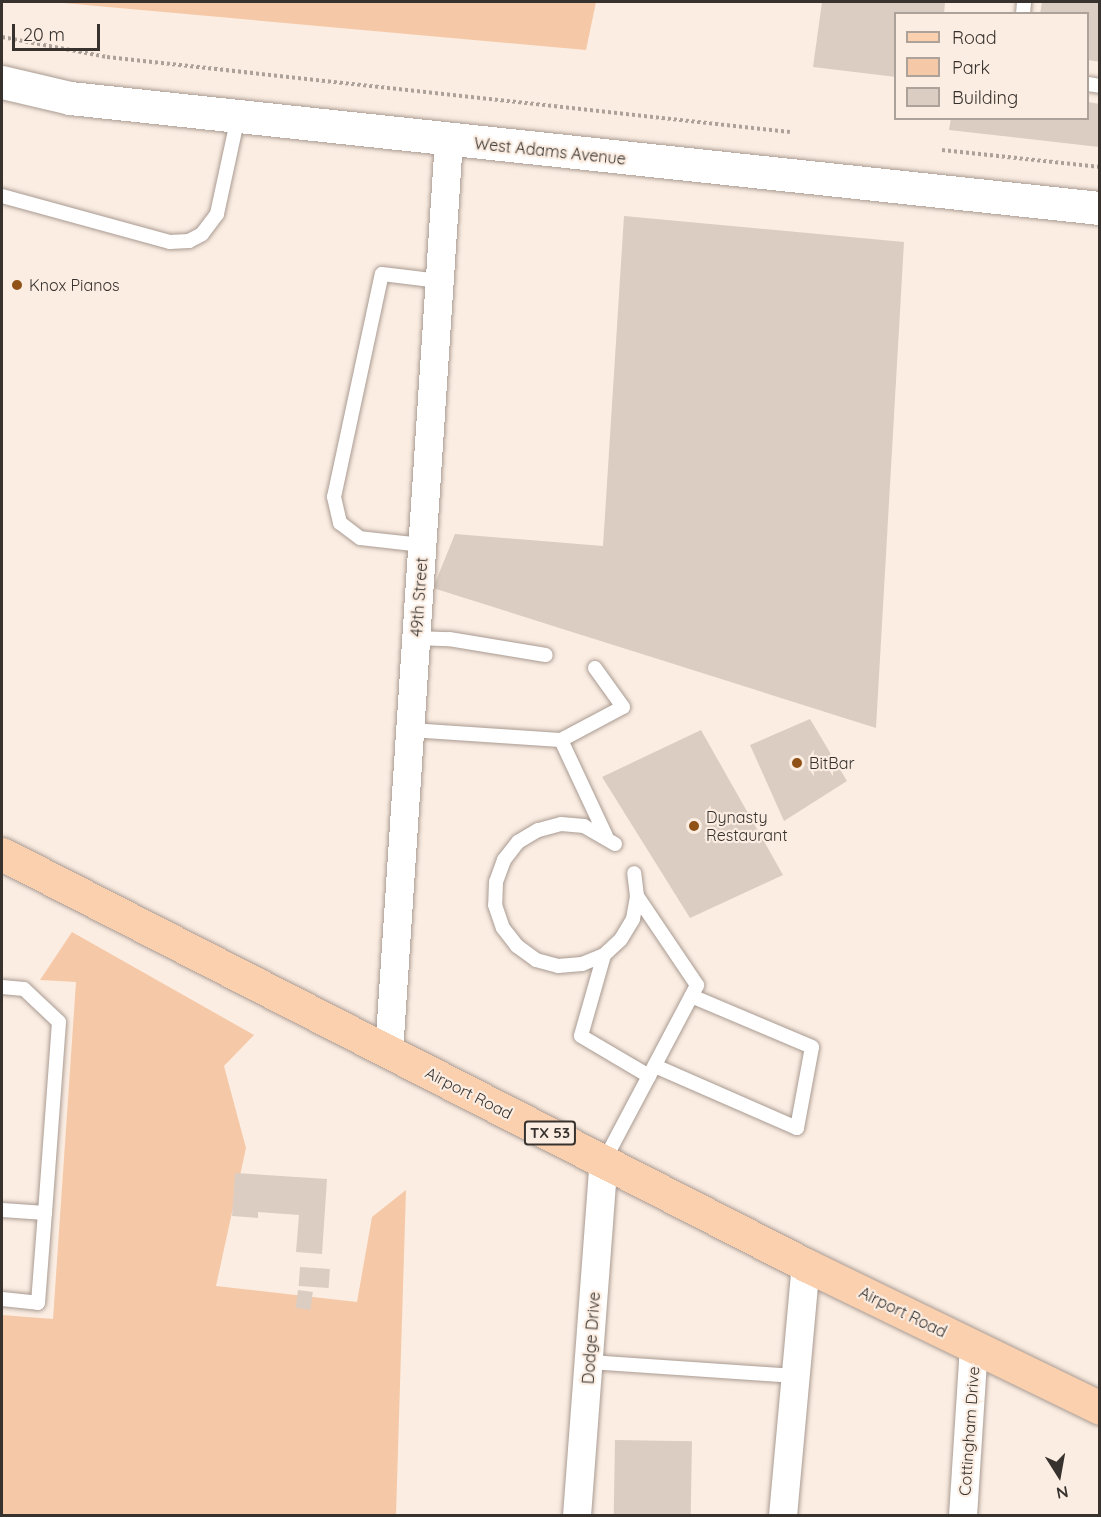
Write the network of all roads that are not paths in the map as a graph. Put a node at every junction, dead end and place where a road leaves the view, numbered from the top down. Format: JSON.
{"nodes":[{"id":1,"x":2,"y":83,"type":"edge"},
{"id":2,"x":238,"y":117,"type":"junction"},
{"id":3,"x":449,"y":140,"type":"junction"},
{"id":4,"x":2,"y":196,"type":"edge"},
{"id":5,"x":1100,"y":208,"type":"edge"},
{"id":6,"x":440,"y":281,"type":"junction"},
{"id":7,"x":423,"y":545,"type":"junction"},
{"id":8,"x":416,"y":638,"type":"junction"},
{"id":9,"x":546,"y":655,"type":"dead end"},
{"id":10,"x":595,"y":668,"type":"dead end"},
{"id":11,"x":410,"y":730,"type":"junction"},
{"id":12,"x":561,"y":740,"type":"junction"},
{"id":13,"x":2,"y":854,"type":"edge"},
{"id":14,"x":634,"y":873,"type":"dead end"},
{"id":15,"x":637,"y":896,"type":"junction"},
{"id":16,"x":604,"y":955,"type":"junction"},
{"id":17,"x":2,"y":987,"type":"edge"},
{"id":18,"x":691,"y":996,"type":"junction"},
{"id":19,"x":389,"y":1053,"type":"junction"},
{"id":20,"x":652,"y":1071,"type":"junction"},
{"id":21,"x":604,"y":1161,"type":"junction"},
{"id":22,"x":2,"y":1210,"type":"edge"},
{"id":23,"x":45,"y":1213,"type":"junction"},
{"id":24,"x":806,"y":1265,"type":"junction"},
{"id":25,"x":2,"y":1299,"type":"edge"},
{"id":26,"x":975,"y":1346,"type":"junction"},
{"id":27,"x":589,"y":1362,"type":"junction"},
{"id":28,"x":796,"y":1376,"type":"junction"},
{"id":29,"x":1100,"y":1408,"type":"edge"},
{"id":30,"x":577,"y":1515,"type":"edge"},
{"id":31,"x":783,"y":1515,"type":"edge"},
{"id":32,"x":963,"y":1515,"type":"edge"}],
"edges":[{"from":1,"to":2,"type":"main road","name":"West Adams Avenue"},
{"from":2,"to":3,"type":"main road","name":"West Adams Avenue"},
{"from":2,"to":4,"type":"lane"},
{"from":3,"to":5,"type":"main road","name":"West Adams Avenue"},
{"from":3,"to":6,"type":"street","name":"49th Street"},
{"from":6,"to":7,"type":"street","name":"49th Street"},
{"from":6,"to":7,"type":"lane"},
{"from":7,"to":8,"type":"street","name":"49th Street"},
{"from":8,"to":9,"type":"lane"},
{"from":8,"to":11,"type":"street","name":"49th Street"},
{"from":10,"to":12,"type":"lane"},
{"from":11,"to":12,"type":"lane"},
{"from":11,"to":19,"type":"street","name":"49th Street"},
{"from":12,"to":16,"type":"lane"},
{"from":13,"to":19,"type":"main road","name":"Airport Road","number":"TX 53"},
{"from":14,"to":15,"type":"lane"},
{"from":15,"to":16,"type":"lane"},
{"from":15,"to":18,"type":"lane"},
{"from":16,"to":20,"type":"lane"},
{"from":17,"to":23,"type":"lane"},
{"from":18,"to":20,"type":"lane"},
{"from":18,"to":20,"type":"lane"},
{"from":19,"to":21,"type":"main road","name":"Airport Road","number":"TX 53"},
{"from":20,"to":21,"type":"lane"},
{"from":21,"to":24,"type":"main road","name":"Airport Road","number":"TX 53"},
{"from":21,"to":27,"type":"street","name":"Dodge Drive"},
{"from":22,"to":23,"type":"lane"},
{"from":23,"to":25,"type":"lane"},
{"from":24,"to":26,"type":"main road","name":"Airport Road","number":"TX 53"},
{"from":24,"to":28,"type":"street"},
{"from":26,"to":29,"type":"main road","name":"Airport Road","number":"TX 53"},
{"from":26,"to":32,"type":"street","name":"Cottingham Drive"},
{"from":27,"to":28,"type":"lane"},
{"from":27,"to":30,"type":"street","name":"Dodge Drive"},
{"from":28,"to":31,"type":"street"}]}
